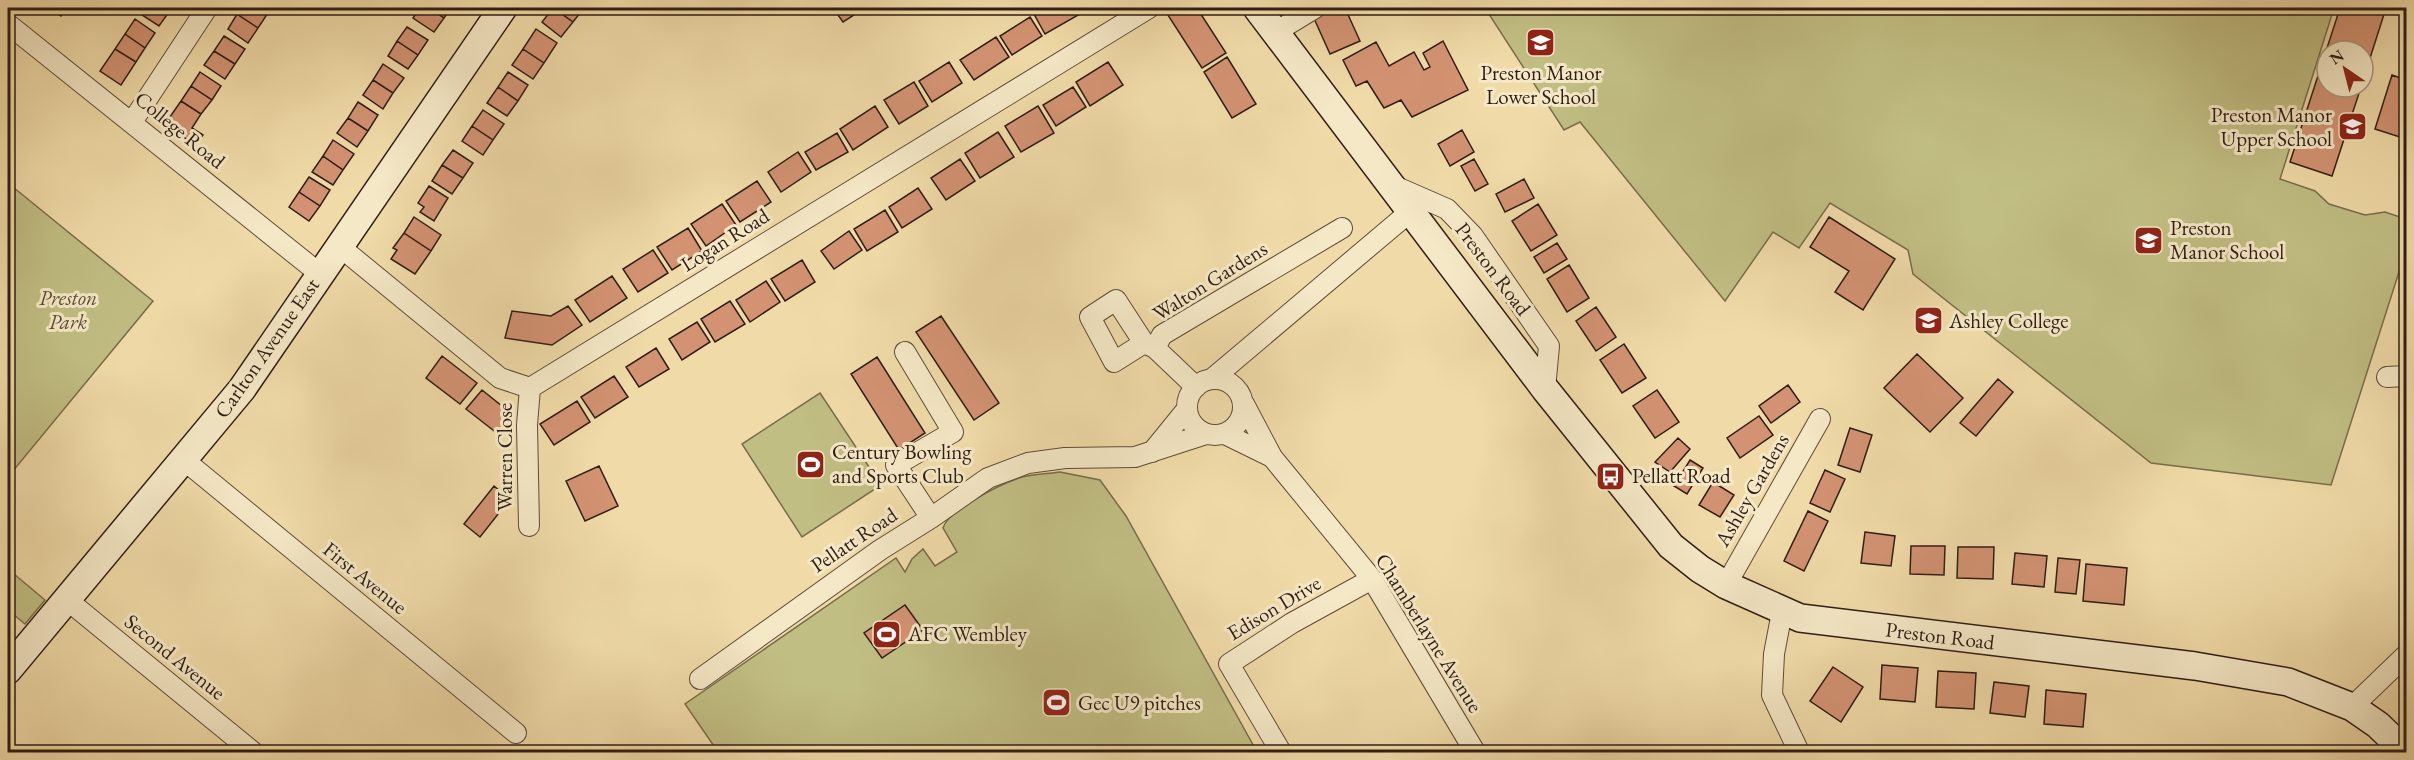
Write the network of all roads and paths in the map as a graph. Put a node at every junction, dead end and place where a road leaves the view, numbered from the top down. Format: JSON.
{"nodes":[{"id":1,"x":207,"y":8,"type":"edge"},
{"id":2,"x":503,"y":8,"type":"edge"},
{"id":3,"x":1149,"y":8,"type":"edge"},
{"id":4,"x":1257,"y":8,"type":"edge"},
{"id":5,"x":1315,"y":8,"type":"edge"},
{"id":6,"x":8,"y":24,"type":"edge"},
{"id":7,"x":1274,"y":33,"type":"junction"},
{"id":8,"x":132,"y":122,"type":"junction"},
{"id":9,"x":1390,"y":184,"type":"junction"},
{"id":10,"x":1411,"y":211,"type":"junction"},
{"id":11,"x":1341,"y":228,"type":"dead end"},
{"id":12,"x":339,"y":246,"type":"junction"},
{"id":13,"x":320,"y":274,"type":"junction"},
{"id":14,"x":1250,"y":348,"type":"junction"},
{"id":15,"x":905,"y":352,"type":"dead end"},
{"id":16,"x":1204,"y":383,"type":"junction"},
{"id":17,"x":530,"y":388,"type":"junction"},
{"id":18,"x":1545,"y":389,"type":"junction"},
{"id":19,"x":1242,"y":398,"type":"junction"},
{"id":20,"x":1187,"y":409,"type":"junction"},
{"id":21,"x":1820,"y":419,"type":"dead end"},
{"id":22,"x":1206,"y":434,"type":"junction"},
{"id":23,"x":1226,"y":434,"type":"junction"},
{"id":24,"x":1152,"y":452,"type":"junction"},
{"id":25,"x":1272,"y":457,"type":"junction"},
{"id":26,"x":184,"y":460,"type":"junction"},
{"id":27,"x":931,"y":518,"type":"junction"},
{"id":28,"x":529,"y":526,"type":"dead end"},
{"id":29,"x":1372,"y":579,"type":"junction"},
{"id":30,"x":1726,"y":585,"type":"junction"},
{"id":31,"x":66,"y":599,"type":"junction"},
{"id":32,"x":1782,"y":612,"type":"junction"},
{"id":33,"x":2406,"y":655,"type":"edge"},
{"id":34,"x":8,"y":670,"type":"edge"},
{"id":35,"x":700,"y":679,"type":"dead end"},
{"id":36,"x":2352,"y":707,"type":"junction"},
{"id":37,"x":516,"y":733,"type":"dead end"},
{"id":38,"x":2406,"y":752,"type":"edge"},
{"id":39,"x":253,"y":753,"type":"edge"},
{"id":40,"x":1281,"y":753,"type":"edge"},
{"id":41,"x":1475,"y":753,"type":"edge"},
{"id":42,"x":1799,"y":753,"type":"edge"}],
"edges":[{"from":1,"to":8,"type":"street"},
{"from":2,"to":12,"type":"street","name":"Carlton Avenue East"},
{"from":3,"to":17,"type":"street","name":"Logan Road"},
{"from":4,"to":7,"type":"street","name":"Preston Road"},
{"from":5,"to":7,"type":"street"},
{"from":6,"to":8,"type":"street","name":"College Road"},
{"from":7,"to":9,"type":"street","name":"Preston Road"},
{"from":8,"to":13,"type":"street","name":"College Road"},
{"from":9,"to":10,"type":"street","name":"Preston Road"},
{"from":9,"to":18,"type":"street","name":"Preston Road"},
{"from":10,"to":14,"type":"street"},
{"from":10,"to":18,"type":"street","name":"Preston Road"},
{"from":11,"to":16,"type":"street","name":"Walton Gardens"},
{"from":12,"to":13,"type":"street","name":"Carlton Avenue East"},
{"from":12,"to":17,"type":"street"},
{"from":13,"to":26,"type":"street","name":"Carlton Avenue East"},
{"from":14,"to":16,"type":"street"},
{"from":14,"to":19,"type":"street"},
{"from":15,"to":27,"type":"street"},
{"from":16,"to":19,"type":"street"},
{"from":16,"to":20,"type":"street"},
{"from":17,"to":28,"type":"street","name":"Warren Close"},
{"from":18,"to":30,"type":"street","name":"Preston Road"},
{"from":19,"to":23,"type":"street"},
{"from":19,"to":25,"type":"street","name":"Chamberlayne Avenue"},
{"from":20,"to":22,"type":"street"},
{"from":20,"to":24,"type":"street"},
{"from":21,"to":30,"type":"street","name":"Ashley Gardens"},
{"from":22,"to":23,"type":"street","name":"Pellatt Road"},
{"from":22,"to":24,"type":"street","name":"Pellatt Road"},
{"from":23,"to":25,"type":"street","name":"Chamberlayne Avenue"},
{"from":24,"to":27,"type":"street","name":"Pellatt Road"},
{"from":25,"to":29,"type":"street","name":"Chamberlayne Avenue"},
{"from":26,"to":31,"type":"street","name":"Carlton Avenue East"},
{"from":26,"to":37,"type":"street","name":"First Avenue"},
{"from":27,"to":35,"type":"street","name":"Pellatt Road"},
{"from":29,"to":40,"type":"street","name":"Edison Drive"},
{"from":29,"to":41,"type":"street","name":"Chamberlayne Avenue"},
{"from":30,"to":32,"type":"street","name":"Preston Road"},
{"from":31,"to":34,"type":"street","name":"Carlton Avenue East"},
{"from":31,"to":39,"type":"street","name":"Second Avenue"},
{"from":32,"to":36,"type":"street","name":"Preston Road"},
{"from":32,"to":42,"type":"street"},
{"from":33,"to":36,"type":"street"},
{"from":36,"to":38,"type":"street","name":"Preston Road"}]}
